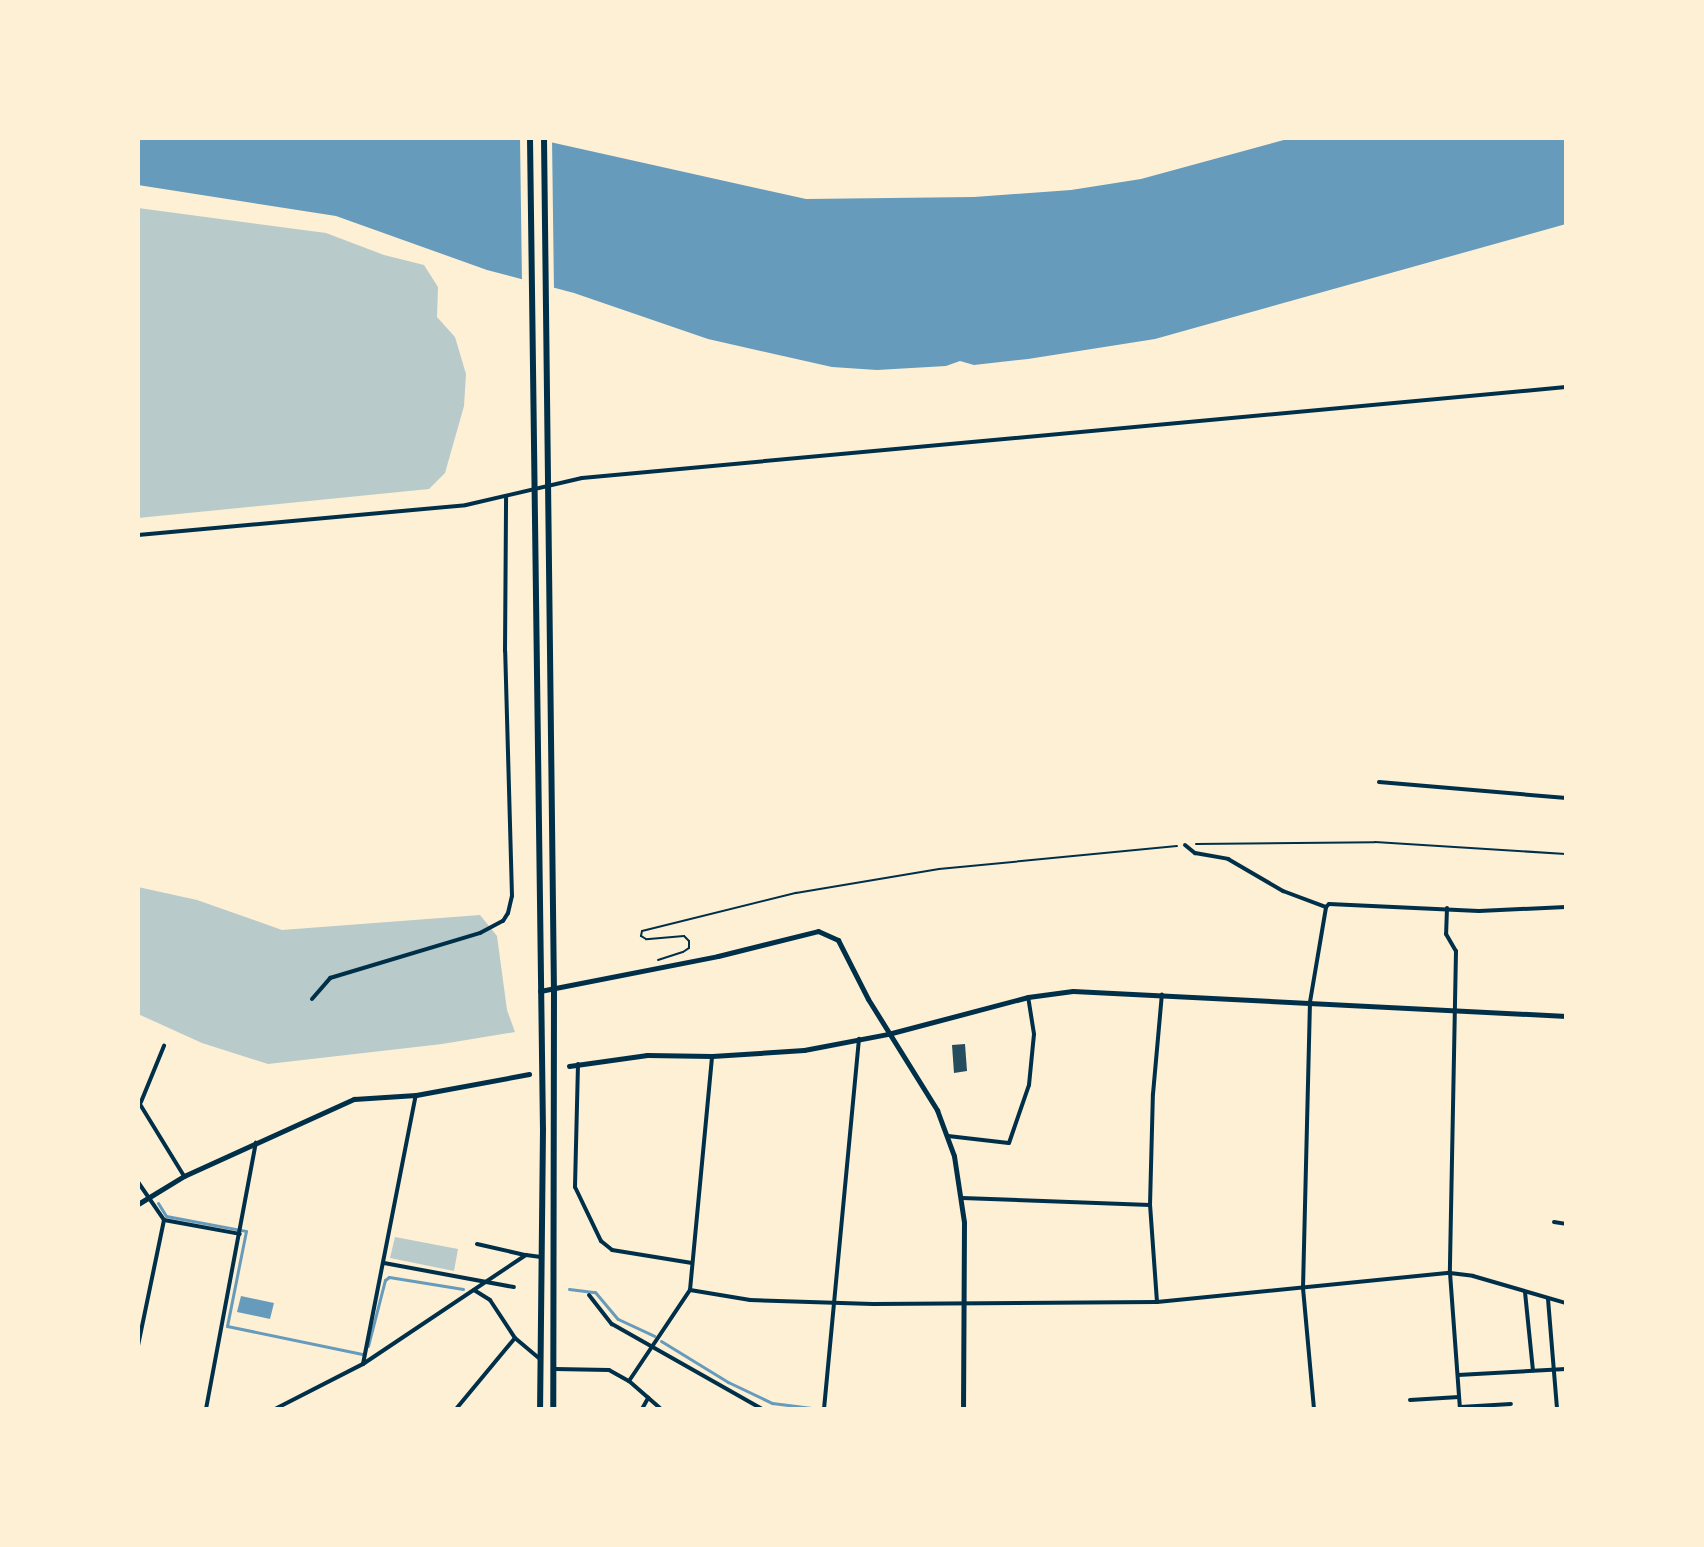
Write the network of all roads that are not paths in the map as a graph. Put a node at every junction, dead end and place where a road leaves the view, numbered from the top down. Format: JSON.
{"nodes":[{"id":1,"x":530,"y":138,"type":"edge"},
{"id":2,"x":544,"y":138,"type":"edge"},
{"id":3,"x":1566,"y":387,"type":"edge"},
{"id":4,"x":506,"y":496,"type":"junction"},
{"id":5,"x":138,"y":535,"type":"edge"},
{"id":6,"x":1379,"y":782,"type":"dead end"},
{"id":7,"x":1566,"y":798,"type":"edge"},
{"id":8,"x":1185,"y":845,"type":"road end"},
{"id":9,"x":1326,"y":907,"type":"junction"},
{"id":10,"x":1566,"y":907,"type":"edge"},
{"id":11,"x":1447,"y":908,"type":"junction"},
{"id":12,"x":554,"y":989,"type":"junction"},
{"id":13,"x":540,"y":991,"type":"junction"},
{"id":14,"x":1162,"y":994,"type":"junction"},
{"id":15,"x":1028,"y":997,"type":"junction"},
{"id":16,"x":312,"y":999,"type":"dead end"},
{"id":17,"x":1310,"y":1002,"type":"junction"},
{"id":18,"x":1457,"y":1010,"type":"junction"},
{"id":19,"x":1566,"y":1016,"type":"edge"},
{"id":20,"x":888,"y":1034,"type":"junction"},
{"id":21,"x":859,"y":1039,"type":"junction"},
{"id":22,"x":164,"y":1046,"type":"dead end"},
{"id":23,"x":712,"y":1056,"type":"junction"},
{"id":24,"x":578,"y":1064,"type":"junction"},
{"id":25,"x":569,"y":1066,"type":"dead end"},
{"id":26,"x":529,"y":1074,"type":"dead end"},
{"id":27,"x":416,"y":1095,"type":"junction"},
{"id":28,"x":140,"y":1102,"type":"edge"},
{"id":29,"x":948,"y":1136,"type":"junction"},
{"id":30,"x":256,"y":1143,"type":"junction"},
{"id":31,"x":184,"y":1176,"type":"junction"},
{"id":32,"x":138,"y":1182,"type":"edge"},
{"id":33,"x":147,"y":1196,"type":"junction"},
{"id":34,"x":962,"y":1198,"type":"junction"},
{"id":35,"x":138,"y":1204,"type":"edge"},
{"id":36,"x":1150,"y":1205,"type":"junction"},
{"id":37,"x":164,"y":1220,"type":"junction"},
{"id":38,"x":1554,"y":1222,"type":"dead end"},
{"id":39,"x":1566,"y":1224,"type":"edge"},
{"id":40,"x":240,"y":1234,"type":"junction"},
{"id":41,"x":477,"y":1244,"type":"dead end"},
{"id":42,"x":526,"y":1255,"type":"junction"},
{"id":43,"x":543,"y":1257,"type":"junction"},
{"id":44,"x":384,"y":1263,"type":"junction"},
{"id":45,"x":692,"y":1263,"type":"junction"},
{"id":46,"x":1450,"y":1273,"type":"junction"},
{"id":47,"x":485,"y":1283,"type":"junction"},
{"id":48,"x":514,"y":1287,"type":"dead end"},
{"id":49,"x":1303,"y":1288,"type":"junction"},
{"id":50,"x":474,"y":1290,"type":"junction"},
{"id":51,"x":690,"y":1290,"type":"junction"},
{"id":52,"x":1525,"y":1292,"type":"junction"},
{"id":53,"x":589,"y":1295,"type":"dead end"},
{"id":54,"x":1548,"y":1299,"type":"junction"},
{"id":55,"x":835,"y":1302,"type":"junction"},
{"id":56,"x":964,"y":1302,"type":"junction"},
{"id":57,"x":1157,"y":1302,"type":"junction"},
{"id":58,"x":1566,"y":1303,"type":"edge"},
{"id":59,"x":515,"y":1338,"type":"junction"},
{"id":60,"x":138,"y":1346,"type":"edge"},
{"id":61,"x":652,"y":1346,"type":"junction"},
{"id":62,"x":542,"y":1360,"type":"junction"},
{"id":63,"x":363,"y":1364,"type":"junction"},
{"id":64,"x":555,"y":1369,"type":"junction"},
{"id":65,"x":1566,"y":1369,"type":"edge"},
{"id":66,"x":1554,"y":1370,"type":"junction"},
{"id":67,"x":1533,"y":1371,"type":"junction"},
{"id":68,"x":1458,"y":1375,"type":"junction"},
{"id":69,"x":629,"y":1381,"type":"junction"},
{"id":70,"x":1459,"y":1397,"type":"junction"},
{"id":71,"x":648,"y":1398,"type":"junction"},
{"id":72,"x":1410,"y":1400,"type":"dead end"},
{"id":73,"x":1511,"y":1404,"type":"dead end"},
{"id":74,"x":749,"y":1406,"type":"edge"},
{"id":75,"x":1460,"y":1408,"type":"edge"},
{"id":76,"x":206,"y":1409,"type":"edge"},
{"id":77,"x":275,"y":1409,"type":"edge"},
{"id":78,"x":456,"y":1409,"type":"edge"},
{"id":79,"x":540,"y":1409,"type":"edge"},
{"id":80,"x":553,"y":1409,"type":"edge"},
{"id":81,"x":642,"y":1409,"type":"edge"},
{"id":82,"x":661,"y":1409,"type":"edge"},
{"id":83,"x":762,"y":1409,"type":"edge"},
{"id":84,"x":824,"y":1409,"type":"edge"},
{"id":85,"x":963,"y":1409,"type":"edge"},
{"id":86,"x":1314,"y":1409,"type":"edge"},
{"id":87,"x":1557,"y":1409,"type":"edge"}],
"edges":[{"from":1,"to":13,"type":"highway"},
{"from":2,"to":12,"type":"highway"},
{"from":3,"to":4,"type":"street"},
{"from":4,"to":5,"type":"street"},
{"from":4,"to":16,"type":"street"},
{"from":6,"to":7,"type":"street"},
{"from":8,"to":9,"type":"street"},
{"from":9,"to":11,"type":"street"},
{"from":9,"to":17,"type":"street"},
{"from":10,"to":11,"type":"street"},
{"from":11,"to":18,"type":"street"},
{"from":12,"to":13,"type":"street"},
{"from":12,"to":20,"type":"street"},
{"from":12,"to":64,"type":"highway"},
{"from":13,"to":43,"type":"highway"},
{"from":14,"to":15,"type":"street"},
{"from":14,"to":17,"type":"street"},
{"from":14,"to":36,"type":"street"},
{"from":15,"to":20,"type":"street"},
{"from":15,"to":29,"type":"street"},
{"from":17,"to":18,"type":"street"},
{"from":17,"to":49,"type":"street"},
{"from":18,"to":19,"type":"street"},
{"from":18,"to":46,"type":"street"},
{"from":20,"to":21,"type":"street"},
{"from":20,"to":29,"type":"street"},
{"from":21,"to":23,"type":"street"},
{"from":21,"to":55,"type":"street"},
{"from":22,"to":28,"type":"street"},
{"from":23,"to":24,"type":"street"},
{"from":23,"to":45,"type":"street"},
{"from":24,"to":25,"type":"street"},
{"from":24,"to":45,"type":"street"},
{"from":26,"to":27,"type":"street"},
{"from":27,"to":30,"type":"street"},
{"from":27,"to":44,"type":"street"},
{"from":28,"to":31,"type":"street"},
{"from":29,"to":34,"type":"street"},
{"from":30,"to":31,"type":"street"},
{"from":30,"to":40,"type":"street"},
{"from":31,"to":33,"type":"street"},
{"from":32,"to":33,"type":"street"},
{"from":33,"to":35,"type":"street"},
{"from":33,"to":37,"type":"street"},
{"from":34,"to":36,"type":"street"},
{"from":34,"to":56,"type":"street"},
{"from":36,"to":57,"type":"street"},
{"from":37,"to":40,"type":"street"},
{"from":37,"to":60,"type":"street"},
{"from":38,"to":39,"type":"street"},
{"from":40,"to":76,"type":"street"},
{"from":41,"to":42,"type":"street"},
{"from":42,"to":43,"type":"street"},
{"from":42,"to":47,"type":"street"},
{"from":43,"to":62,"type":"highway"},
{"from":44,"to":47,"type":"street"},
{"from":44,"to":63,"type":"street"},
{"from":45,"to":51,"type":"street"},
{"from":46,"to":49,"type":"street"},
{"from":46,"to":52,"type":"street"},
{"from":46,"to":68,"type":"street"},
{"from":47,"to":48,"type":"street"},
{"from":47,"to":50,"type":"street"},
{"from":49,"to":57,"type":"street"},
{"from":49,"to":86,"type":"street"},
{"from":50,"to":59,"type":"street"},
{"from":50,"to":63,"type":"street"},
{"from":51,"to":55,"type":"street"},
{"from":51,"to":61,"type":"street"},
{"from":52,"to":54,"type":"street"},
{"from":52,"to":67,"type":"street"},
{"from":53,"to":61,"type":"street"},
{"from":54,"to":58,"type":"street"},
{"from":54,"to":66,"type":"street"},
{"from":55,"to":56,"type":"street"},
{"from":55,"to":84,"type":"street"},
{"from":56,"to":57,"type":"street"},
{"from":56,"to":85,"type":"street"},
{"from":59,"to":62,"type":"street"},
{"from":59,"to":78,"type":"street"},
{"from":61,"to":69,"type":"street"},
{"from":61,"to":74,"type":"street"},
{"from":62,"to":79,"type":"highway"},
{"from":63,"to":77,"type":"street"},
{"from":64,"to":69,"type":"street"},
{"from":64,"to":80,"type":"highway"},
{"from":65,"to":66,"type":"street"},
{"from":66,"to":67,"type":"street"},
{"from":66,"to":87,"type":"street"},
{"from":67,"to":68,"type":"street"},
{"from":68,"to":70,"type":"street"},
{"from":69,"to":71,"type":"street"},
{"from":70,"to":72,"type":"street"},
{"from":70,"to":75,"type":"street"},
{"from":71,"to":81,"type":"street"},
{"from":71,"to":82,"type":"street"},
{"from":73,"to":75,"type":"street"},
{"from":74,"to":83,"type":"street"}]}
